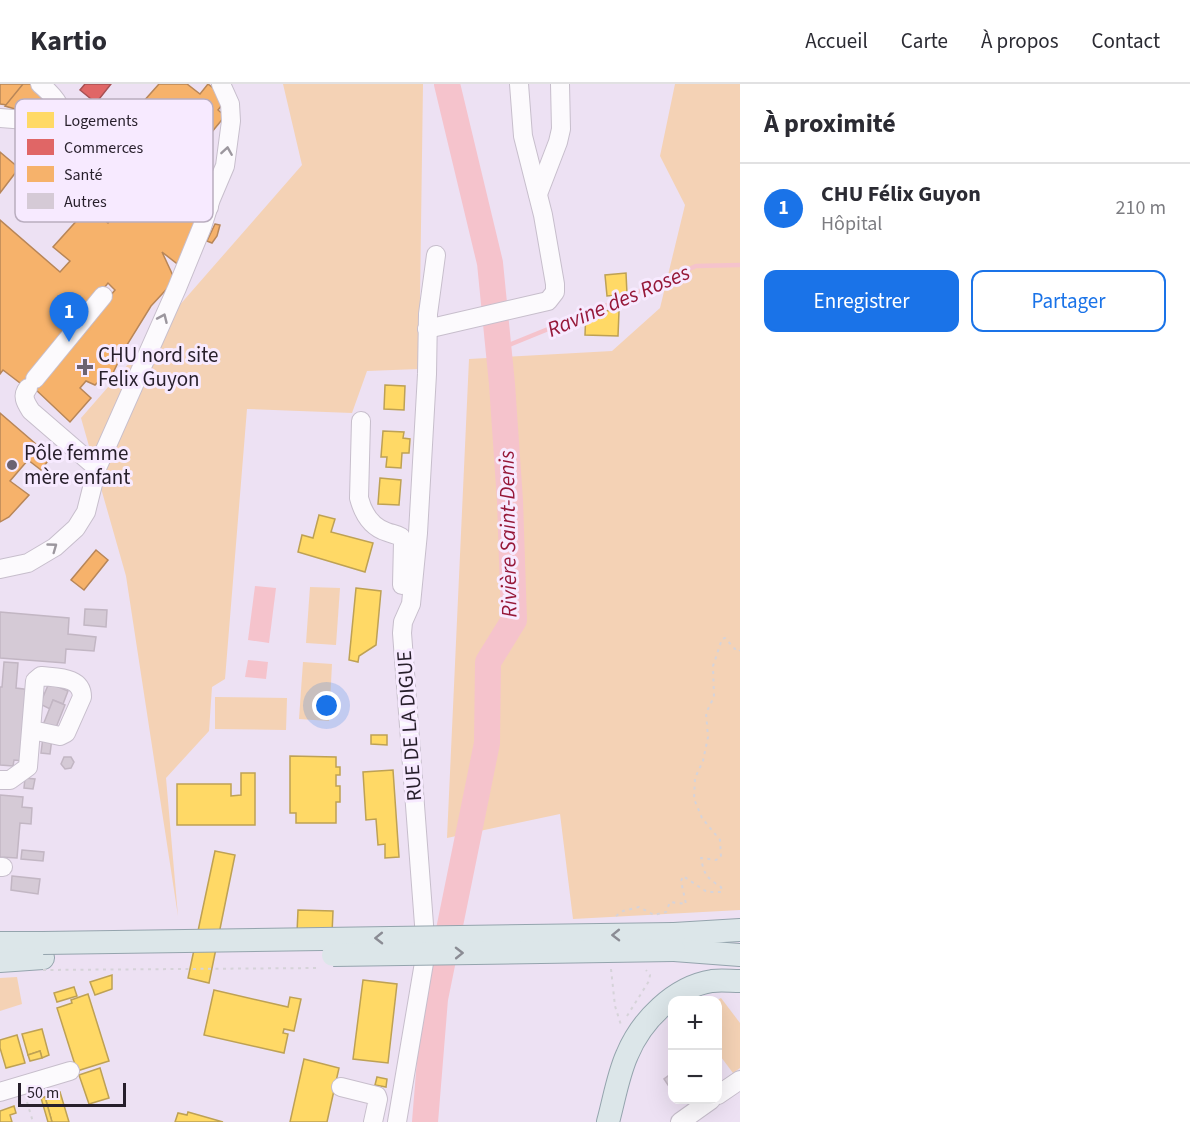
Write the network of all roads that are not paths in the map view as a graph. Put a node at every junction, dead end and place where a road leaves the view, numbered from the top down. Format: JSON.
{"nodes":[{"id":1,"x":40,"y":84,"type":"edge"},
{"id":2,"x":221,"y":84,"type":"edge"},
{"id":3,"x":519,"y":84,"type":"edge"},
{"id":4,"x":560,"y":84,"type":"edge"},
{"id":5,"x":56,"y":99,"type":"edge"},
{"id":6,"x":0,"y":118,"type":"edge"},
{"id":7,"x":15,"y":119,"type":"edge"},
{"id":8,"x":538,"y":194,"type":"junction"},
{"id":9,"x":213,"y":197,"type":"edge"},
{"id":10,"x":203,"y":222,"type":"edge"},
{"id":11,"x":436,"y":255,"type":"dead end"},
{"id":12,"x":103,"y":296,"type":"dead end"},
{"id":13,"x":431,"y":328,"type":"junction"},
{"id":14,"x":361,"y":421,"type":"dead end"},
{"id":15,"x":97,"y":468,"type":"junction"},
{"id":16,"x":0,"y":569,"type":"edge"},
{"id":17,"x":403,"y":622,"type":"junction"},
{"id":18,"x":32,"y":730,"type":"dead end"},
{"id":19,"x":0,"y":780,"type":"edge"},
{"id":20,"x":740,"y":932,"type":"edge"},
{"id":21,"x":674,"y":942,"type":"junction"},
{"id":22,"x":0,"y":943,"type":"edge"},
{"id":23,"x":740,"y":948,"type":"edge"},
{"id":24,"x":43,"y":950,"type":"junction"},
{"id":25,"x":740,"y":955,"type":"edge"},
{"id":26,"x":0,"y":961,"type":"edge"},
{"id":27,"x":740,"y":981,"type":"edge"},
{"id":28,"x":70,"y":1071,"type":"dead end"},
{"id":29,"x":740,"y":1080,"type":"edge"},
{"id":30,"x":341,"y":1087,"type":"dead end"},
{"id":31,"x":0,"y":1092,"type":"edge"},
{"id":32,"x":722,"y":1092,"type":"edge"},
{"id":33,"x":705,"y":1104,"type":"edge"},
{"id":34,"x":377,"y":1121,"type":"edge"},
{"id":35,"x":397,"y":1122,"type":"edge"},
{"id":36,"x":608,"y":1122,"type":"edge"},
{"id":37,"x":680,"y":1122,"type":"edge"}],
"edges":[{"from":1,"to":5,"type":"street"},
{"from":9,"to":2,"type":"street","one_way":true},
{"from":3,"to":8,"type":"street"},
{"from":4,"to":8,"type":"street"},
{"from":6,"to":7,"type":"street"},
{"from":8,"to":13,"type":"street"},
{"from":15,"to":10,"type":"street","one_way":true},
{"from":11,"to":13,"type":"street","name":"RUE DE LA DIGUE"},
{"from":12,"to":15,"type":"street"},
{"from":13,"to":17,"type":"street","name":"RUE DE LA DIGUE"},
{"from":14,"to":17,"type":"street"},
{"from":16,"to":15,"type":"street","one_way":true},
{"from":17,"to":35,"type":"street","name":"RUE DE LA DIGUE"},
{"from":18,"to":19,"type":"street"},
{"from":20,"to":21,"type":"main road"},
{"from":21,"to":23,"type":"main road"},
{"from":21,"to":24,"type":"main road","bridge":true},
{"from":21,"to":25,"type":"main road"},
{"from":22,"to":24,"type":"main road"},
{"from":24,"to":26,"type":"main road"},
{"from":27,"to":36,"type":"main road"},
{"from":28,"to":31,"type":"street"},
{"from":29,"to":32,"type":"street"},
{"from":30,"to":34,"type":"street"},
{"from":33,"to":37,"type":"street"}]}
